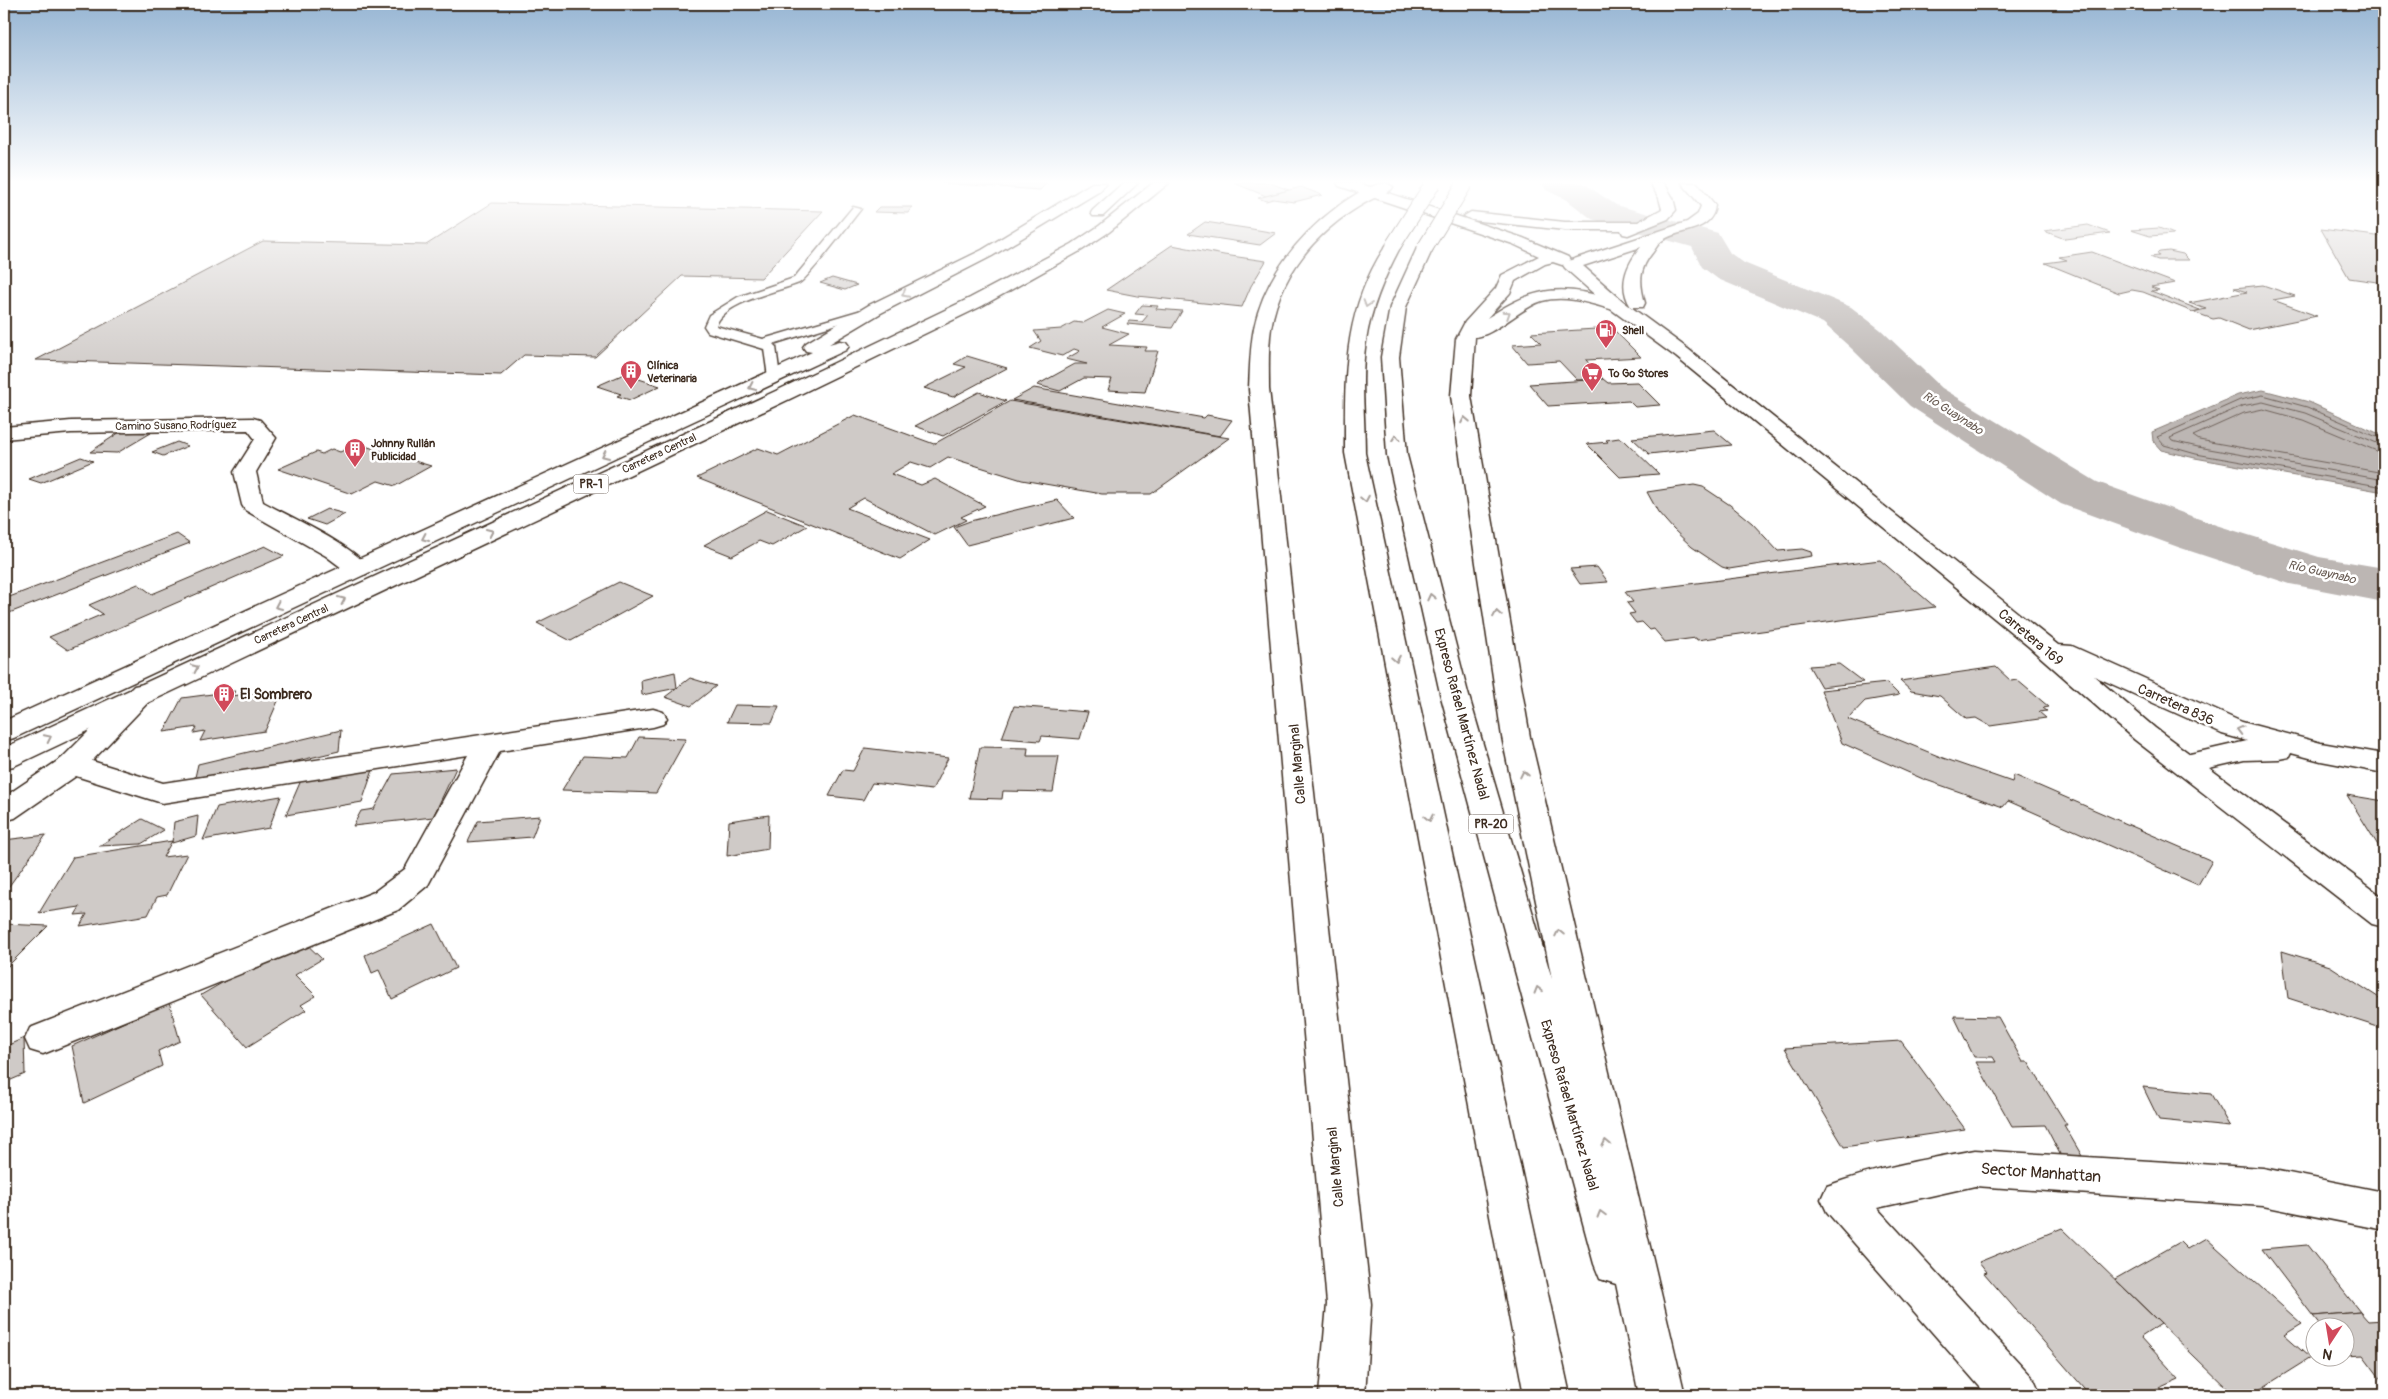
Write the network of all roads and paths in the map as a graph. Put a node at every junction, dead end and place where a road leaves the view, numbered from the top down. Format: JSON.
{"nodes":[{"id":1,"x":824,"y":248,"type":"edge"},
{"id":2,"x":993,"y":248,"type":"edge"},
{"id":3,"x":1037,"y":248,"type":"edge"},
{"id":4,"x":1073,"y":248,"type":"edge"},
{"id":5,"x":1301,"y":248,"type":"edge"},
{"id":6,"x":1392,"y":248,"type":"edge"},
{"id":7,"x":1424,"y":248,"type":"edge"},
{"id":8,"x":1539,"y":248,"type":"edge"},
{"id":9,"x":1553,"y":248,"type":"edge"},
{"id":10,"x":1585,"y":248,"type":"edge"},
{"id":11,"x":1622,"y":248,"type":"edge"},
{"id":12,"x":1647,"y":248,"type":"edge"},
{"id":13,"x":1569,"y":259,"type":"junction"},
{"id":14,"x":1554,"y":273,"type":"dead end"},
{"id":15,"x":1536,"y":280,"type":"dead end"},
{"id":16,"x":1504,"y":290,"type":"junction"},
{"id":17,"x":1637,"y":304,"type":"junction"},
{"id":18,"x":1618,"y":306,"type":"junction"},
{"id":19,"x":875,"y":309,"type":"junction"},
{"id":20,"x":1465,"y":339,"type":"junction"},
{"id":21,"x":764,"y":343,"type":"junction"},
{"id":22,"x":1682,"y":353,"type":"junction"},
{"id":23,"x":784,"y":373,"type":"junction"},
{"id":24,"x":4,"y":433,"type":"edge"},
{"id":25,"x":358,"y":569,"type":"junction"},
{"id":26,"x":2036,"y":641,"type":"junction"},
{"id":27,"x":144,"y":692,"type":"junction"},
{"id":28,"x":654,"y":718,"type":"dead end"},
{"id":29,"x":4,"y":732,"type":"edge"},
{"id":30,"x":489,"y":744,"type":"junction"},
{"id":31,"x":2321,"y":752,"type":"junction"},
{"id":32,"x":4,"y":759,"type":"edge"},
{"id":33,"x":2384,"y":763,"type":"edge"},
{"id":34,"x":72,"y":765,"type":"junction"},
{"id":35,"x":2188,"y":765,"type":"junction"},
{"id":36,"x":4,"y":811,"type":"edge"},
{"id":37,"x":2384,"y":915,"type":"edge"},
{"id":38,"x":43,"y":1039,"type":"dead end"},
{"id":39,"x":2384,"y":1211,"type":"edge"},
{"id":40,"x":1342,"y":1395,"type":"edge"},
{"id":41,"x":1547,"y":1395,"type":"edge"},
{"id":42,"x":1652,"y":1395,"type":"edge"},
{"id":43,"x":1662,"y":1395,"type":"edge"},
{"id":44,"x":2018,"y":1395,"type":"edge"}],
"edges":[{"from":1,"to":21,"type":"lane"},
{"from":2,"to":19,"type":"main road","one_way":true},
{"from":3,"to":23,"type":"main road","name":"Carretera Central","number":"PR-1"},
{"from":27,"to":4,"type":"main road","name":"Carretera Central","number":"PR-1","one_way":true},
{"from":5,"to":40,"type":"main road","name":"Calle Marginal"},
{"from":6,"to":41,"type":"main road","one_way":true,"bridge":true},
{"from":42,"to":7,"type":"main road","name":"Expreso Rafael Martínez Nadal","number":"PR-20","one_way":true,"bridge":true},
{"from":8,"to":13,"type":"main road","name":"Carretera 169"},
{"from":9,"to":13,"type":"main road","name":"Carretera 169"},
{"from":10,"to":13,"type":"main road"},
{"from":11,"to":13,"type":"main road"},
{"from":12,"to":17,"type":"main road"},
{"from":13,"to":14,"type":"main road"},
{"from":13,"to":16,"type":"main road"},
{"from":13,"to":17,"type":"main road","name":"Carretera 169"},
{"from":13,"to":18,"type":"main road","name":"Carretera 169"},
{"from":15,"to":16,"type":"main road"},
{"from":16,"to":20,"type":"main road"},
{"from":17,"to":22,"type":"main road","name":"Carretera 169"},
{"from":20,"to":18,"type":"main road","one_way":true},
{"from":18,"to":22,"type":"main road","name":"Carretera 169"},
{"from":19,"to":21,"type":"lane"},
{"from":19,"to":23,"type":"main road"},
{"from":43,"to":20,"type":"main road","one_way":true},
{"from":21,"to":23,"type":"lane"},
{"from":22,"to":26,"type":"main road","name":"Carretera 169"},
{"from":23,"to":25,"type":"main road","name":"Carretera Central","number":"PR-1","one_way":true},
{"from":24,"to":25,"type":"main road","name":"Camino Susano Rodríguez"},
{"from":25,"to":29,"type":"main road","name":"Carretera Central","number":"PR-1","one_way":true},
{"from":31,"to":26,"type":"main road","name":"Carretera 836","one_way":true},
{"from":26,"to":35,"type":"main road","name":"Carretera 169"},
{"from":32,"to":27,"type":"main road","name":"Carretera Central","number":"PR-1","one_way":true},
{"from":27,"to":34,"type":"main road"},
{"from":28,"to":30,"type":"main road"},
{"from":30,"to":34,"type":"main road"},
{"from":30,"to":38,"type":"main road"},
{"from":31,"to":33,"type":"main road","name":"Carretera 836"},
{"from":31,"to":35,"type":"main road","name":"Carretera 836"},
{"from":34,"to":36,"type":"main road"},
{"from":35,"to":37,"type":"main road","name":"Carretera 169"},
{"from":39,"to":44,"type":"main road","name":"Sector Manhattan"}]}
